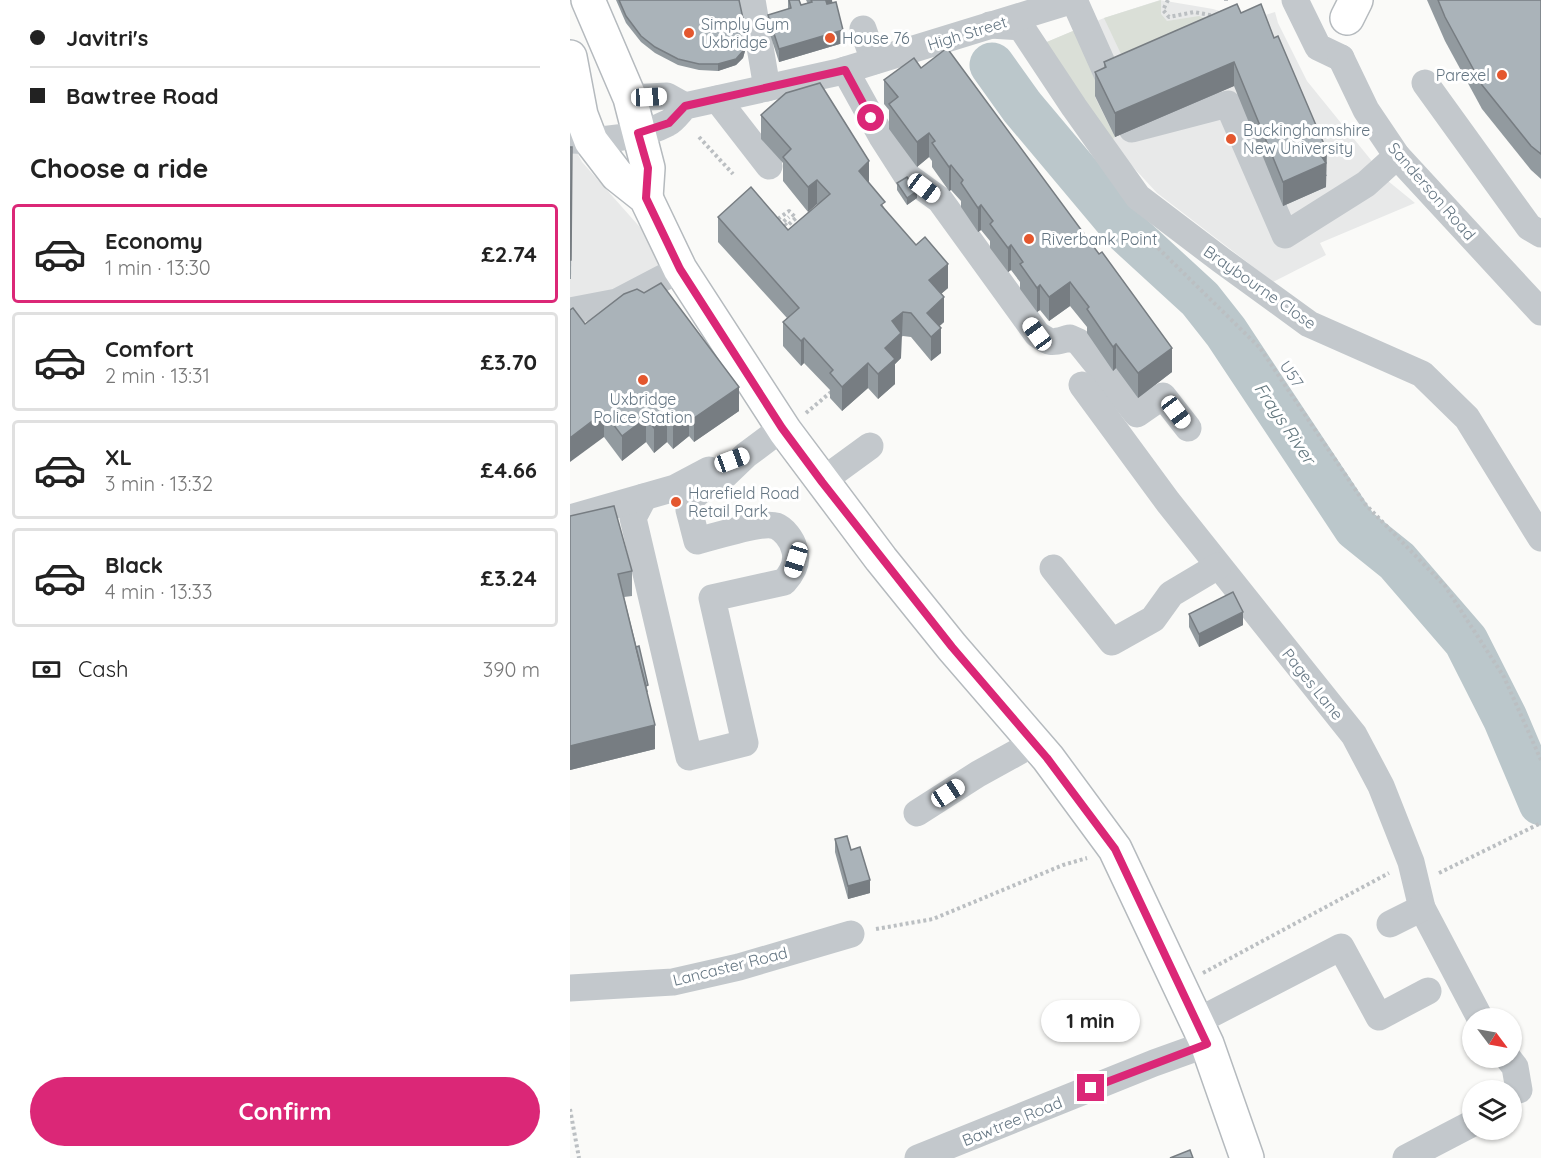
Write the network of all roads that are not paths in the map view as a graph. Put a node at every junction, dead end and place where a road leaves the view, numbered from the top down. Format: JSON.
{"nodes":[{"id":1,"x":588,"y":0,"type":"edge"},
{"id":2,"x":752,"y":0,"type":"edge"},
{"id":3,"x":1074,"y":0,"type":"edge"},
{"id":4,"x":1295,"y":0,"type":"edge"},
{"id":5,"x":1348,"y":6,"type":"edge"},
{"id":6,"x":990,"y":26,"type":"junction"},
{"id":7,"x":863,"y":29,"type":"dead end"},
{"id":8,"x":570,"y":57,"type":"edge"},
{"id":9,"x":1341,"y":58,"type":"junction"},
{"id":10,"x":874,"y":61,"type":"junction"},
{"id":11,"x":845,"y":70,"type":"junction"},
{"id":12,"x":1111,"y":83,"type":"edge"},
{"id":13,"x":1425,"y":83,"type":"dead end"},
{"id":14,"x":767,"y":88,"type":"junction"},
{"id":15,"x":574,"y":98,"type":"edge"},
{"id":16,"x":630,"y":98,"type":"junction"},
{"id":17,"x":717,"y":99,"type":"junction"},
{"id":18,"x":685,"y":106,"type":"junction"},
{"id":19,"x":1132,"y":129,"type":"edge"},
{"id":20,"x":638,"y":133,"type":"junction"},
{"id":21,"x":581,"y":141,"type":"edge"},
{"id":22,"x":1397,"y":156,"type":"junction"},
{"id":23,"x":769,"y":166,"type":"dead end"},
{"id":24,"x":646,"y":198,"type":"junction"},
{"id":25,"x":1541,"y":234,"type":"edge"},
{"id":26,"x":680,"y":269,"type":"junction"},
{"id":27,"x":570,"y":311,"type":"edge"},
{"id":28,"x":1541,"y":312,"type":"edge"},
{"id":29,"x":1082,"y":384,"type":"dead end"},
{"id":30,"x":782,"y":428,"type":"junction"},
{"id":31,"x":1188,"y":428,"type":"dead end"},
{"id":32,"x":870,"y":446,"type":"dead end"},
{"id":33,"x":746,"y":455,"type":"junction"},
{"id":34,"x":822,"y":482,"type":"junction"},
{"id":35,"x":644,"y":496,"type":"junction"},
{"id":36,"x":570,"y":518,"type":"edge"},
{"id":37,"x":1541,"y":538,"type":"edge"},
{"id":38,"x":1218,"y":566,"type":"junction"},
{"id":39,"x":1053,"y":568,"type":"dead end"},
{"id":40,"x":1034,"y":743,"type":"junction"},
{"id":41,"x":917,"y":813,"type":"dead end"},
{"id":42,"x":1417,"y":884,"type":"junction"},
{"id":43,"x":1390,"y":924,"type":"dead end"},
{"id":44,"x":851,"y":933,"type":"road end"},
{"id":45,"x":570,"y":988,"type":"edge"},
{"id":46,"x":1428,"y":991,"type":"dead end"},
{"id":47,"x":1475,"y":1008,"type":"edge"},
{"id":48,"x":1202,"y":1033,"type":"junction"},
{"id":49,"x":1515,"y":1068,"type":"edge"},
{"id":50,"x":1524,"y":1095,"type":"edge"},
{"id":51,"x":1462,"y":1129,"type":"edge"},
{"id":52,"x":947,"y":1153,"type":"edge"},
{"id":53,"x":918,"y":1158,"type":"edge"},
{"id":54,"x":1247,"y":1158,"type":"edge"},
{"id":55,"x":1406,"y":1158,"type":"edge"}],
"edges":[{"from":1,"to":16,"type":"main road"},
{"from":2,"to":14,"type":"street"},
{"from":3,"to":6,"type":"street","name":"High Street"},
{"from":3,"to":12,"type":"street"},
{"from":4,"to":9,"type":"street"},
{"from":5,"to":9,"type":"street"},
{"from":6,"to":10,"type":"street","name":"High Street"},
{"from":6,"to":37,"type":"street","name":"Braybourne Close"},
{"from":7,"to":10,"type":"street"},
{"from":8,"to":15,"type":"main road"},
{"from":9,"to":22,"type":"street","name":"Sanderson Road"},
{"from":10,"to":11,"type":"street","name":"High Street"},
{"from":11,"to":14,"type":"street","name":"High Street"},
{"from":11,"to":31,"type":"street"},
{"from":13,"to":25,"type":"street"},
{"from":14,"to":17,"type":"street","name":"High Street"},
{"from":15,"to":21,"type":"main road"},
{"from":16,"to":18,"type":"street"},
{"from":16,"to":20,"type":"main road"},
{"from":17,"to":18,"type":"street","name":"High Street"},
{"from":17,"to":23,"type":"street"},
{"from":18,"to":20,"type":"street","name":"High Street"},
{"from":19,"to":22,"type":"street"},
{"from":20,"to":21,"type":"street","name":"High Street"},
{"from":20,"to":24,"type":"main road"},
{"from":21,"to":24,"type":"main road"},
{"from":22,"to":28,"type":"street","name":"Sanderson Road"},
{"from":24,"to":26,"type":"main road"},
{"from":26,"to":27,"type":"street"},
{"from":26,"to":30,"type":"main road"},
{"from":29,"to":38,"type":"street","name":"Pages Lane"},
{"from":30,"to":33,"type":"street"},
{"from":30,"to":34,"type":"main road"},
{"from":32,"to":34,"type":"street"},
{"from":33,"to":35,"type":"street"},
{"from":33,"to":35,"type":"street"},
{"from":34,"to":40,"type":"main road"},
{"from":35,"to":36,"type":"street"},
{"from":38,"to":39,"type":"street"},
{"from":38,"to":42,"type":"street","name":"Pages Lane"},
{"from":40,"to":41,"type":"street"},
{"from":40,"to":48,"type":"main road"},
{"from":42,"to":43,"type":"street"},
{"from":42,"to":47,"type":"street","name":"Pages Lane"},
{"from":44,"to":45,"type":"street","name":"Lancaster Road"},
{"from":46,"to":48,"type":"street","name":"Bawtree Road"},
{"from":48,"to":52,"type":"street","name":"Bawtree Road"},
{"from":48,"to":54,"type":"main road"},
{"from":49,"to":50,"type":"street"},
{"from":51,"to":55,"type":"street"},
{"from":52,"to":53,"type":"street","name":"Bawtree Road"}]}
